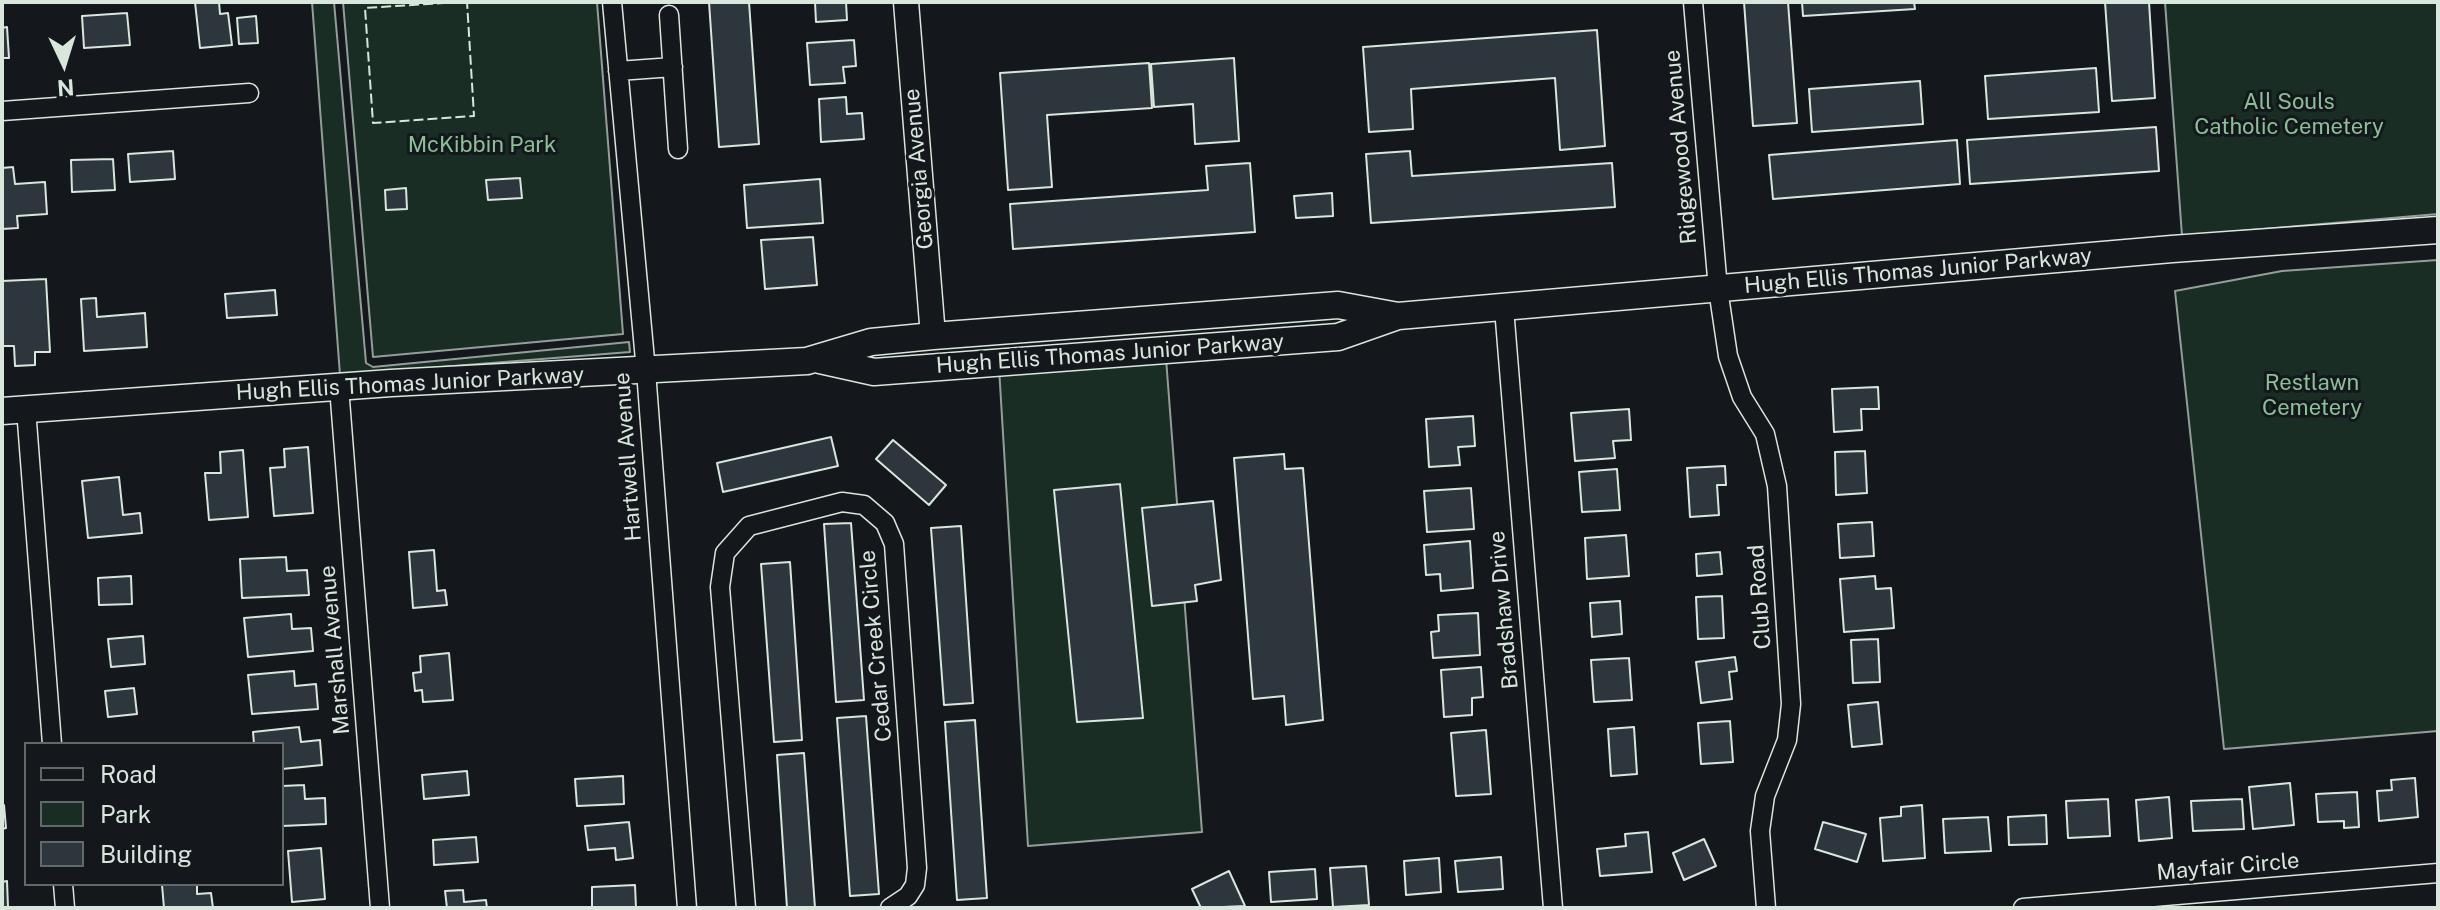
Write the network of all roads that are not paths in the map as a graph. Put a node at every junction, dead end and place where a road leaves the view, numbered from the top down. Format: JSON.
{"nodes":[{"id":1,"x":612,"y":2,"type":"edge"},
{"id":2,"x":906,"y":2,"type":"edge"},
{"id":3,"x":1693,"y":2,"type":"edge"},
{"id":4,"x":669,"y":15,"type":"dead end"},
{"id":5,"x":673,"y":67,"type":"junction"},
{"id":6,"x":618,"y":71,"type":"junction"},
{"id":7,"x":249,"y":93,"type":"dead end"},
{"id":8,"x":2,"y":111,"type":"edge"},
{"id":9,"x":678,"y":149,"type":"dead end"},
{"id":10,"x":2438,"y":230,"type":"edge"},
{"id":11,"x":1718,"y":289,"type":"junction"},
{"id":12,"x":1504,"y":308,"type":"junction"},
{"id":13,"x":1398,"y":316,"type":"junction"},
{"id":14,"x":933,"y":336,"type":"junction"},
{"id":15,"x":819,"y":360,"type":"junction"},
{"id":16,"x":646,"y":371,"type":"junction"},
{"id":17,"x":339,"y":387,"type":"junction"},
{"id":18,"x":14,"y":410,"type":"edge"},
{"id":19,"x":52,"y":742,"type":"edge"},
{"id":20,"x":2438,"y":873,"type":"edge"},
{"id":21,"x":63,"y":886,"type":"edge"},
{"id":22,"x":2056,"y":907,"type":"edge"},
{"id":23,"x":65,"y":908,"type":"edge"},
{"id":24,"x":380,"y":908,"type":"edge"},
{"id":25,"x":687,"y":908,"type":"edge"},
{"id":26,"x":746,"y":908,"type":"edge"},
{"id":27,"x":890,"y":908,"type":"edge"},
{"id":28,"x":1553,"y":908,"type":"edge"},
{"id":29,"x":1766,"y":908,"type":"edge"},
{"id":30,"x":2023,"y":908,"type":"edge"}],
"edges":[{"from":1,"to":6,"type":"street","name":"Hartwell Avenue"},
{"from":2,"to":14,"type":"street","name":"Georgia Avenue"},
{"from":3,"to":11,"type":"street","name":"Ridgewood Avenue"},
{"from":4,"to":5,"type":"street"},
{"from":5,"to":6,"type":"street"},
{"from":5,"to":9,"type":"street"},
{"from":6,"to":16,"type":"street","name":"Hartwell Avenue"},
{"from":7,"to":8,"type":"street"},
{"from":10,"to":11,"type":"main road","name":"Hugh Ellis Thomas Junior Parkway"},
{"from":11,"to":12,"type":"main road","name":"Hugh Ellis Thomas Junior Parkway"},
{"from":11,"to":29,"type":"street","name":"Club Road"},
{"from":12,"to":13,"type":"main road","name":"Hugh Ellis Thomas Junior Parkway"},
{"from":12,"to":28,"type":"street","name":"Bradshaw Drive"},
{"from":13,"to":14,"type":"main road","name":"Hugh Ellis Thomas Junior Parkway"},
{"from":13,"to":15,"type":"main road","name":"Hugh Ellis Thomas Junior Parkway"},
{"from":14,"to":15,"type":"main road","name":"Hugh Ellis Thomas Junior Parkway"},
{"from":15,"to":16,"type":"main road","name":"Hugh Ellis Thomas Junior Parkway"},
{"from":16,"to":17,"type":"main road","name":"Hugh Ellis Thomas Junior Parkway"},
{"from":16,"to":25,"type":"street","name":"Hartwell Avenue"},
{"from":17,"to":18,"type":"main road","name":"Hugh Ellis Thomas Junior Parkway"},
{"from":17,"to":24,"type":"street","name":"Marshall Avenue"},
{"from":18,"to":19,"type":"street"},
{"from":20,"to":22,"type":"street","name":"Mayfair Circle"},
{"from":21,"to":23,"type":"street"},
{"from":22,"to":30,"type":"street","name":"Mayfair Circle"},
{"from":26,"to":27,"type":"street","name":"Cedar Creek Circle"}]}
